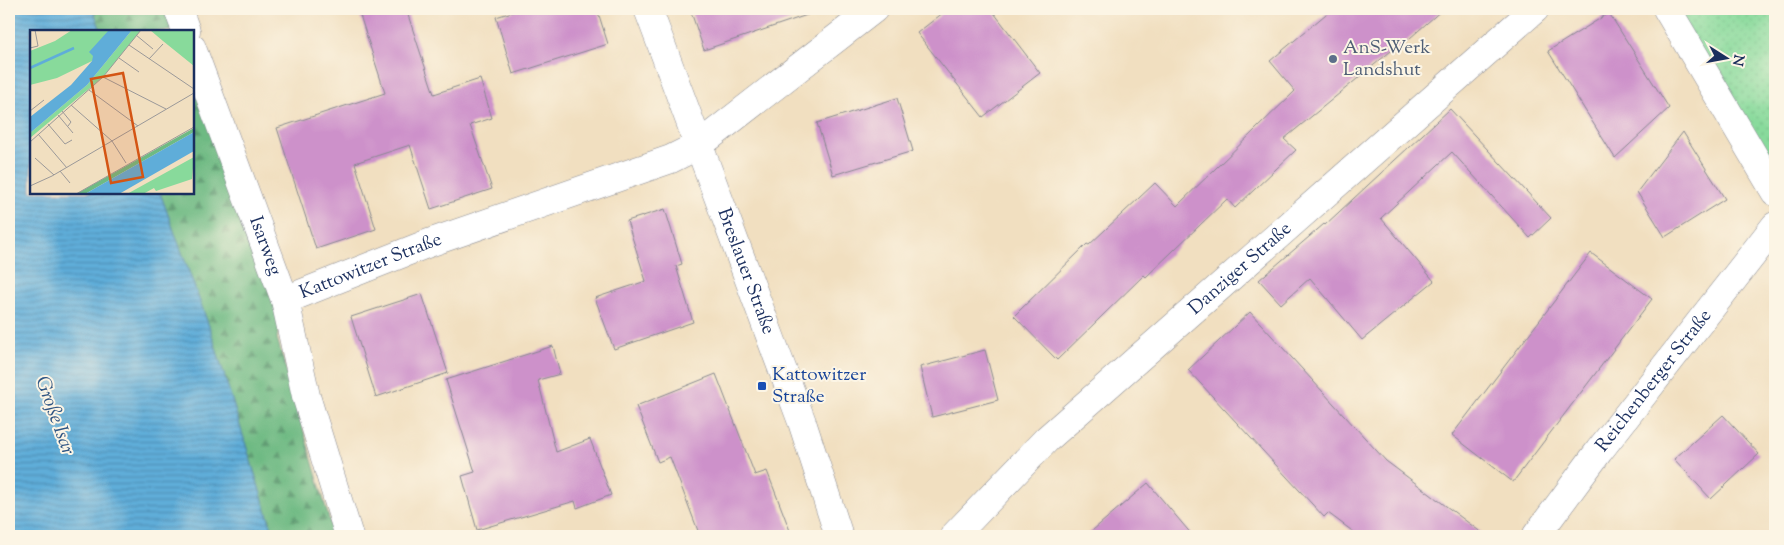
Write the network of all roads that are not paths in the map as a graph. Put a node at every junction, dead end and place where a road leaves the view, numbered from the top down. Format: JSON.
{"nodes":[{"id":1,"x":178,"y":9,"type":"edge"},
{"id":2,"x":648,"y":9,"type":"edge"},
{"id":3,"x":874,"y":9,"type":"edge"},
{"id":4,"x":1535,"y":9,"type":"edge"},
{"id":5,"x":1667,"y":9,"type":"edge"},
{"id":6,"x":186,"y":30,"type":"edge"},
{"id":7,"x":194,"y":53,"type":"edge"},
{"id":8,"x":699,"y":145,"type":"junction"},
{"id":9,"x":1775,"y":192,"type":"edge"},
{"id":10,"x":1775,"y":226,"type":"edge"},
{"id":11,"x":286,"y":300,"type":"junction"},
{"id":12,"x":349,"y":536,"type":"edge"},
{"id":13,"x":839,"y":536,"type":"edge"},
{"id":14,"x":954,"y":536,"type":"edge"},
{"id":15,"x":1536,"y":536,"type":"edge"}],
"edges":[{"from":1,"to":6,"type":"street"},
{"from":2,"to":8,"type":"street","name":"Breslauer Straße"},
{"from":3,"to":8,"type":"street","name":"Kattowitzer Straße"},
{"from":4,"to":14,"type":"street","name":"Danziger Straße"},
{"from":5,"to":9,"type":"street"},
{"from":7,"to":11,"type":"street","name":"Isarweg"},
{"from":8,"to":11,"type":"street","name":"Kattowitzer Straße"},
{"from":8,"to":13,"type":"street","name":"Breslauer Straße"},
{"from":10,"to":15,"type":"street","name":"Reichenberger Straße"},
{"from":11,"to":12,"type":"street","name":"Isarweg"}]}
